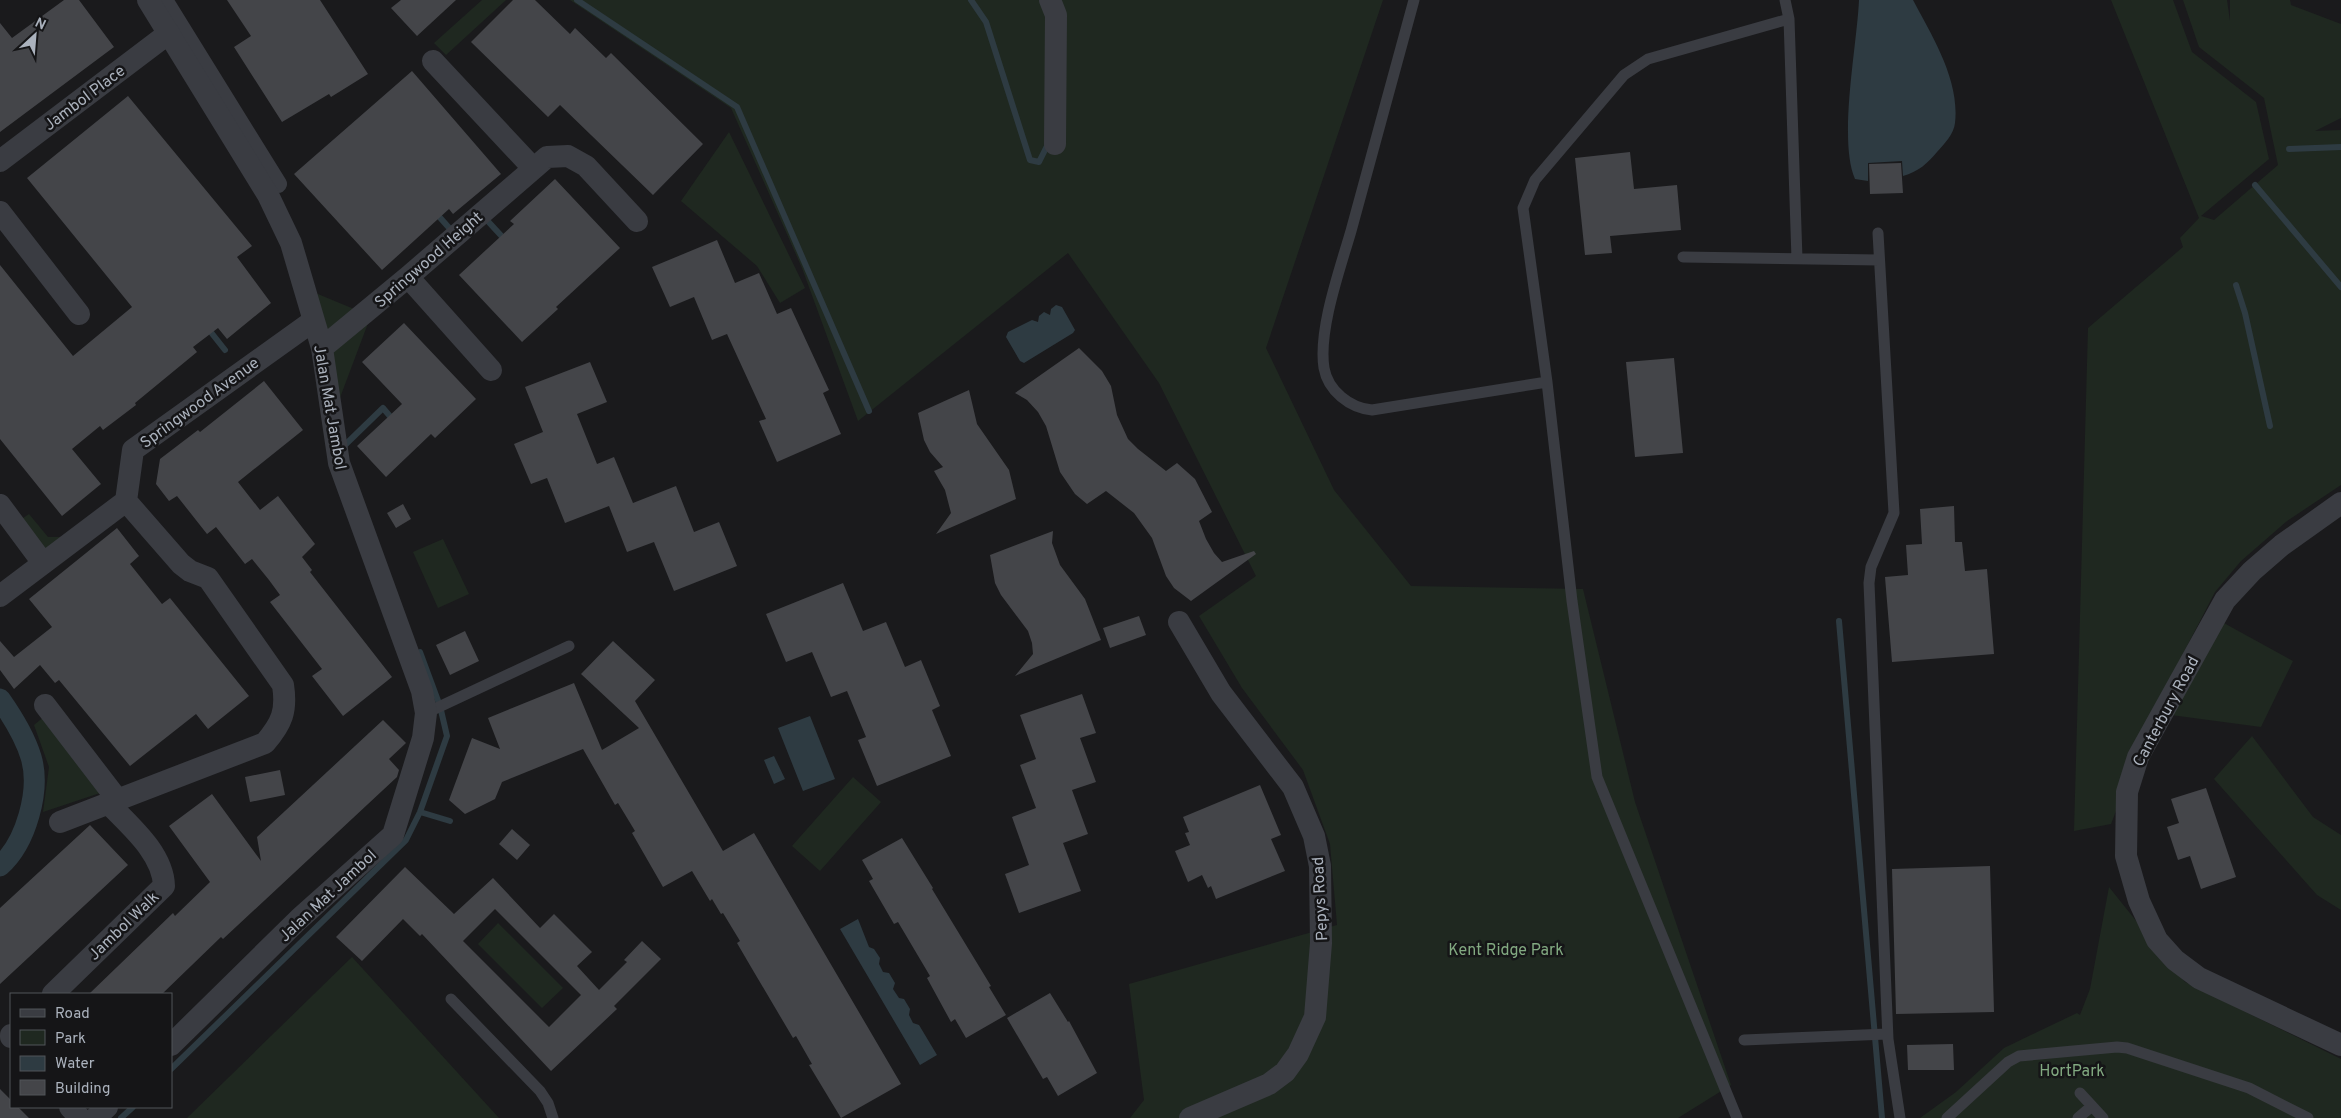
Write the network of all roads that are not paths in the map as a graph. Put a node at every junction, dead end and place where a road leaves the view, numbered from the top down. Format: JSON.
{"nodes":[{"id":1,"x":148,"y":0,"type":"edge"},
{"id":2,"x":164,"y":0,"type":"edge"},
{"id":3,"x":1050,"y":0,"type":"edge"},
{"id":4,"x":1414,"y":0,"type":"edge"},
{"id":5,"x":1785,"y":0,"type":"edge"},
{"id":6,"x":1789,"y":19,"type":"junction"},
{"id":7,"x":169,"y":34,"type":"junction"},
{"id":8,"x":433,"y":61,"type":"dead end"},
{"id":9,"x":1055,"y":144,"type":"dead end"},
{"id":10,"x":0,"y":161,"type":"edge"},
{"id":11,"x":533,"y":168,"type":"junction"},
{"id":12,"x":278,"y":184,"type":"dead end"},
{"id":13,"x":0,"y":212,"type":"edge"},
{"id":14,"x":637,"y":221,"type":"dead end"},
{"id":15,"x":1878,"y":233,"type":"dead end"},
{"id":16,"x":1683,"y":257,"type":"dead end"},
{"id":17,"x":1797,"y":259,"type":"junction"},
{"id":18,"x":1879,"y":260,"type":"junction"},
{"id":19,"x":408,"y":278,"type":"junction"},
{"id":20,"x":79,"y":314,"type":"dead end"},
{"id":21,"x":313,"y":322,"type":"junction"},
{"id":22,"x":322,"y":348,"type":"junction"},
{"id":23,"x":491,"y":370,"type":"dead end"},
{"id":24,"x":1546,"y":382,"type":"junction"},
{"id":25,"x":126,"y":501,"type":"junction"},
{"id":26,"x":2341,"y":503,"type":"edge"},
{"id":27,"x":0,"y":505,"type":"edge"},
{"id":28,"x":44,"y":564,"type":"junction"},
{"id":29,"x":0,"y":596,"type":"edge"},
{"id":30,"x":1179,"y":622,"type":"dead end"},
{"id":31,"x":569,"y":646,"type":"dead end"},
{"id":32,"x":45,"y":705,"type":"dead end"},
{"id":33,"x":426,"y":713,"type":"junction"},
{"id":34,"x":113,"y":801,"type":"junction"},
{"id":35,"x":60,"y":822,"type":"dead end"},
{"id":36,"x":53,"y":993,"type":"edge"},
{"id":37,"x":451,"y":999,"type":"dead end"},
{"id":38,"x":1887,"y":1034,"type":"junction"},
{"id":39,"x":1744,"y":1040,"type":"dead end"},
{"id":40,"x":172,"y":1045,"type":"edge"},
{"id":41,"x":2341,"y":1045,"type":"edge"},
{"id":42,"x":2080,"y":1093,"type":"dead end"},
{"id":43,"x":2092,"y":1106,"type":"junction"},
{"id":44,"x":71,"y":1108,"type":"edge"},
{"id":45,"x":106,"y":1108,"type":"edge"},
{"id":46,"x":80,"y":1118,"type":"edge"},
{"id":47,"x":95,"y":1118,"type":"edge"},
{"id":48,"x":553,"y":1118,"type":"edge"},
{"id":49,"x":1190,"y":1118,"type":"edge"},
{"id":50,"x":1737,"y":1118,"type":"edge"},
{"id":51,"x":1900,"y":1118,"type":"edge"},
{"id":52,"x":1947,"y":1118,"type":"edge"},
{"id":53,"x":2078,"y":1118,"type":"edge"},
{"id":54,"x":2103,"y":1118,"type":"edge"},
{"id":55,"x":2308,"y":1118,"type":"edge"}],
"edges":[{"from":1,"to":7,"type":"street","name":"Jalan Mat Jambol"},
{"from":2,"to":12,"type":"street"},
{"from":3,"to":9,"type":"street"},
{"from":4,"to":24,"type":"lane"},
{"from":5,"to":6,"type":"lane"},
{"from":6,"to":17,"type":"lane"},
{"from":6,"to":24,"type":"lane"},
{"from":7,"to":10,"type":"street","name":"Jambol Place"},
{"from":7,"to":21,"type":"street","name":"Jalan Mat Jambol"},
{"from":8,"to":11,"type":"street"},
{"from":11,"to":14,"type":"street","name":"Springwood Height"},
{"from":11,"to":19,"type":"street","name":"Springwood Height"},
{"from":13,"to":20,"type":"street"},
{"from":15,"to":18,"type":"lane"},
{"from":16,"to":17,"type":"lane"},
{"from":17,"to":18,"type":"lane"},
{"from":18,"to":38,"type":"lane"},
{"from":19,"to":22,"type":"street","name":"Springwood Height"},
{"from":19,"to":23,"type":"street"},
{"from":21,"to":22,"type":"street","name":"Jalan Mat Jambol"},
{"from":21,"to":25,"type":"street","name":"Springwood Avenue"},
{"from":22,"to":33,"type":"street","name":"Jalan Mat Jambol"},
{"from":24,"to":50,"type":"lane"},
{"from":25,"to":28,"type":"street"},
{"from":25,"to":34,"type":"street"},
{"from":26,"to":41,"type":"street","name":"Canterbury Road"},
{"from":27,"to":28,"type":"street"},
{"from":28,"to":29,"type":"street"},
{"from":30,"to":49,"type":"street","name":"Pepys Road"},
{"from":31,"to":33,"type":"lane"},
{"from":32,"to":34,"type":"street"},
{"from":33,"to":40,"type":"street","name":"Jalan Mat Jambol"},
{"from":34,"to":35,"type":"street"},
{"from":34,"to":36,"type":"street","name":"Jambol Walk"},
{"from":37,"to":48,"type":"lane"},
{"from":38,"to":39,"type":"lane"},
{"from":38,"to":51,"type":"lane"},
{"from":42,"to":43,"type":"lane"},
{"from":43,"to":53,"type":"lane"},
{"from":43,"to":54,"type":"lane"},
{"from":44,"to":46,"type":"street"},
{"from":45,"to":47,"type":"street"},
{"from":52,"to":55,"type":"lane"}]}
